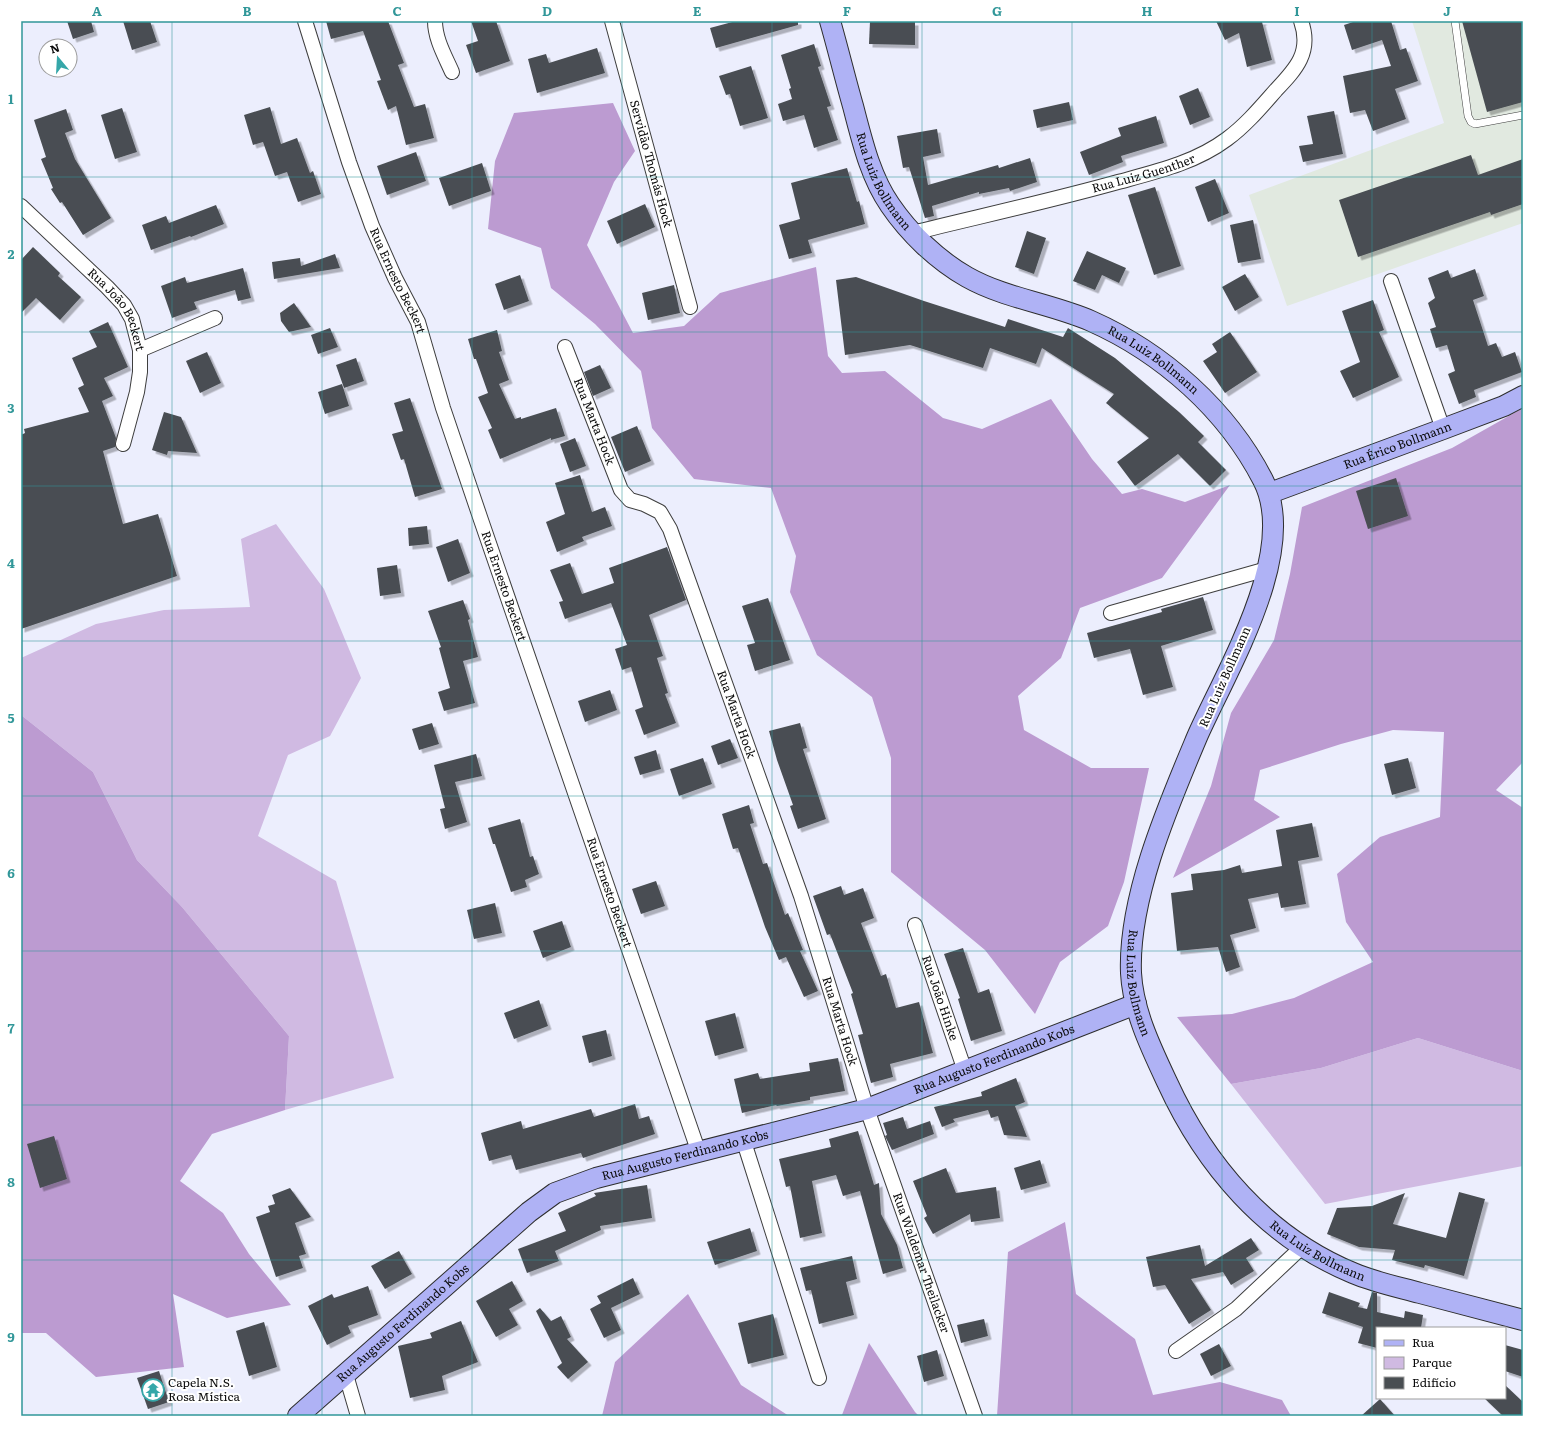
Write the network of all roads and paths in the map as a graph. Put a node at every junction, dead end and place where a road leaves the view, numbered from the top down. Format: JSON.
{"nodes":[{"id":1,"x":305,"y":21,"type":"edge"},
{"id":2,"x":435,"y":21,"type":"edge"},
{"id":3,"x":612,"y":21,"type":"edge"},
{"id":4,"x":830,"y":21,"type":"edge"},
{"id":5,"x":1302,"y":21,"type":"edge"},
{"id":6,"x":1455,"y":21,"type":"edge"},
{"id":7,"x":452,"y":72,"type":"dead end"},
{"id":8,"x":1523,"y":115,"type":"edge"},
{"id":9,"x":21,"y":206,"type":"edge"},
{"id":10,"x":912,"y":233,"type":"junction"},
{"id":11,"x":1391,"y":281,"type":"dead end"},
{"id":12,"x":690,"y":307,"type":"dead end"},
{"id":13,"x":215,"y":318,"type":"dead end"},
{"id":14,"x":565,"y":347,"type":"dead end"},
{"id":15,"x":140,"y":350,"type":"junction"},
{"id":16,"x":1523,"y":396,"type":"edge"},
{"id":17,"x":1443,"y":429,"type":"junction"},
{"id":18,"x":123,"y":444,"type":"dead end"},
{"id":19,"x":1270,"y":493,"type":"junction"},
{"id":20,"x":1267,"y":569,"type":"junction"},
{"id":21,"x":1111,"y":613,"type":"dead end"},
{"id":22,"x":915,"y":925,"type":"dead end"},
{"id":23,"x":1136,"y":1004,"type":"junction"},
{"id":24,"x":965,"y":1071,"type":"junction"},
{"id":25,"x":867,"y":1109,"type":"junction"},
{"id":26,"x":744,"y":1142,"type":"junction"},
{"id":27,"x":699,"y":1153,"type":"junction"},
{"id":28,"x":1302,"y":1247,"type":"junction"},
{"id":29,"x":1523,"y":1320,"type":"edge"},
{"id":30,"x":1176,"y":1351,"type":"dead end"},
{"id":31,"x":346,"y":1375,"type":"junction"},
{"id":32,"x":819,"y":1378,"type":"dead end"},
{"id":33,"x":298,"y":1416,"type":"edge"},
{"id":34,"x":358,"y":1416,"type":"edge"},
{"id":35,"x":975,"y":1416,"type":"edge"}],
"edges":[{"from":1,"to":27,"type":"street","name":"Rua Ernesto Beckert"},
{"from":2,"to":7,"type":"street"},
{"from":3,"to":12,"type":"street","name":"Servidão Thomás Hock"},
{"from":4,"to":10,"type":"main road","name":"Rua Luiz Bollmann"},
{"from":5,"to":10,"type":"street","name":"Rua Luiz Guenther"},
{"from":6,"to":8,"type":"lane"},
{"from":9,"to":15,"type":"street","name":"Rua João Beckert"},
{"from":10,"to":19,"type":"main road","name":"Rua Luiz Bollmann"},
{"from":11,"to":17,"type":"street"},
{"from":13,"to":15,"type":"street"},
{"from":14,"to":25,"type":"street","name":"Rua Marta Hock"},
{"from":15,"to":18,"type":"street","name":"Rua João Beckert"},
{"from":16,"to":17,"type":"main road","name":"Rua Érico Bollmann"},
{"from":17,"to":19,"type":"main road","name":"Rua Érico Bollmann"},
{"from":19,"to":20,"type":"main road","name":"Rua Luiz Bollmann"},
{"from":20,"to":21,"type":"street"},
{"from":20,"to":23,"type":"main road","name":"Rua Luiz Bollmann"},
{"from":22,"to":24,"type":"street","name":"Rua João Hinke"},
{"from":23,"to":24,"type":"main road","name":"Rua Augusto Ferdinando Kobs"},
{"from":23,"to":28,"type":"main road","name":"Rua Luiz Bollmann"},
{"from":24,"to":25,"type":"main road","name":"Rua Augusto Ferdinando Kobs"},
{"from":25,"to":26,"type":"main road","name":"Rua Augusto Ferdinando Kobs"},
{"from":25,"to":35,"type":"street","name":"Rua Waldemar Theilacker"},
{"from":26,"to":27,"type":"main road","name":"Rua Augusto Ferdinando Kobs"},
{"from":26,"to":32,"type":"street"},
{"from":27,"to":31,"type":"main road","name":"Rua Augusto Ferdinando Kobs"},
{"from":28,"to":29,"type":"main road","name":"Rua Luiz Bollmann"},
{"from":28,"to":30,"type":"street"},
{"from":31,"to":33,"type":"main road","name":"Rua Augusto Ferdinando Kobs"},
{"from":31,"to":34,"type":"street"}]}
